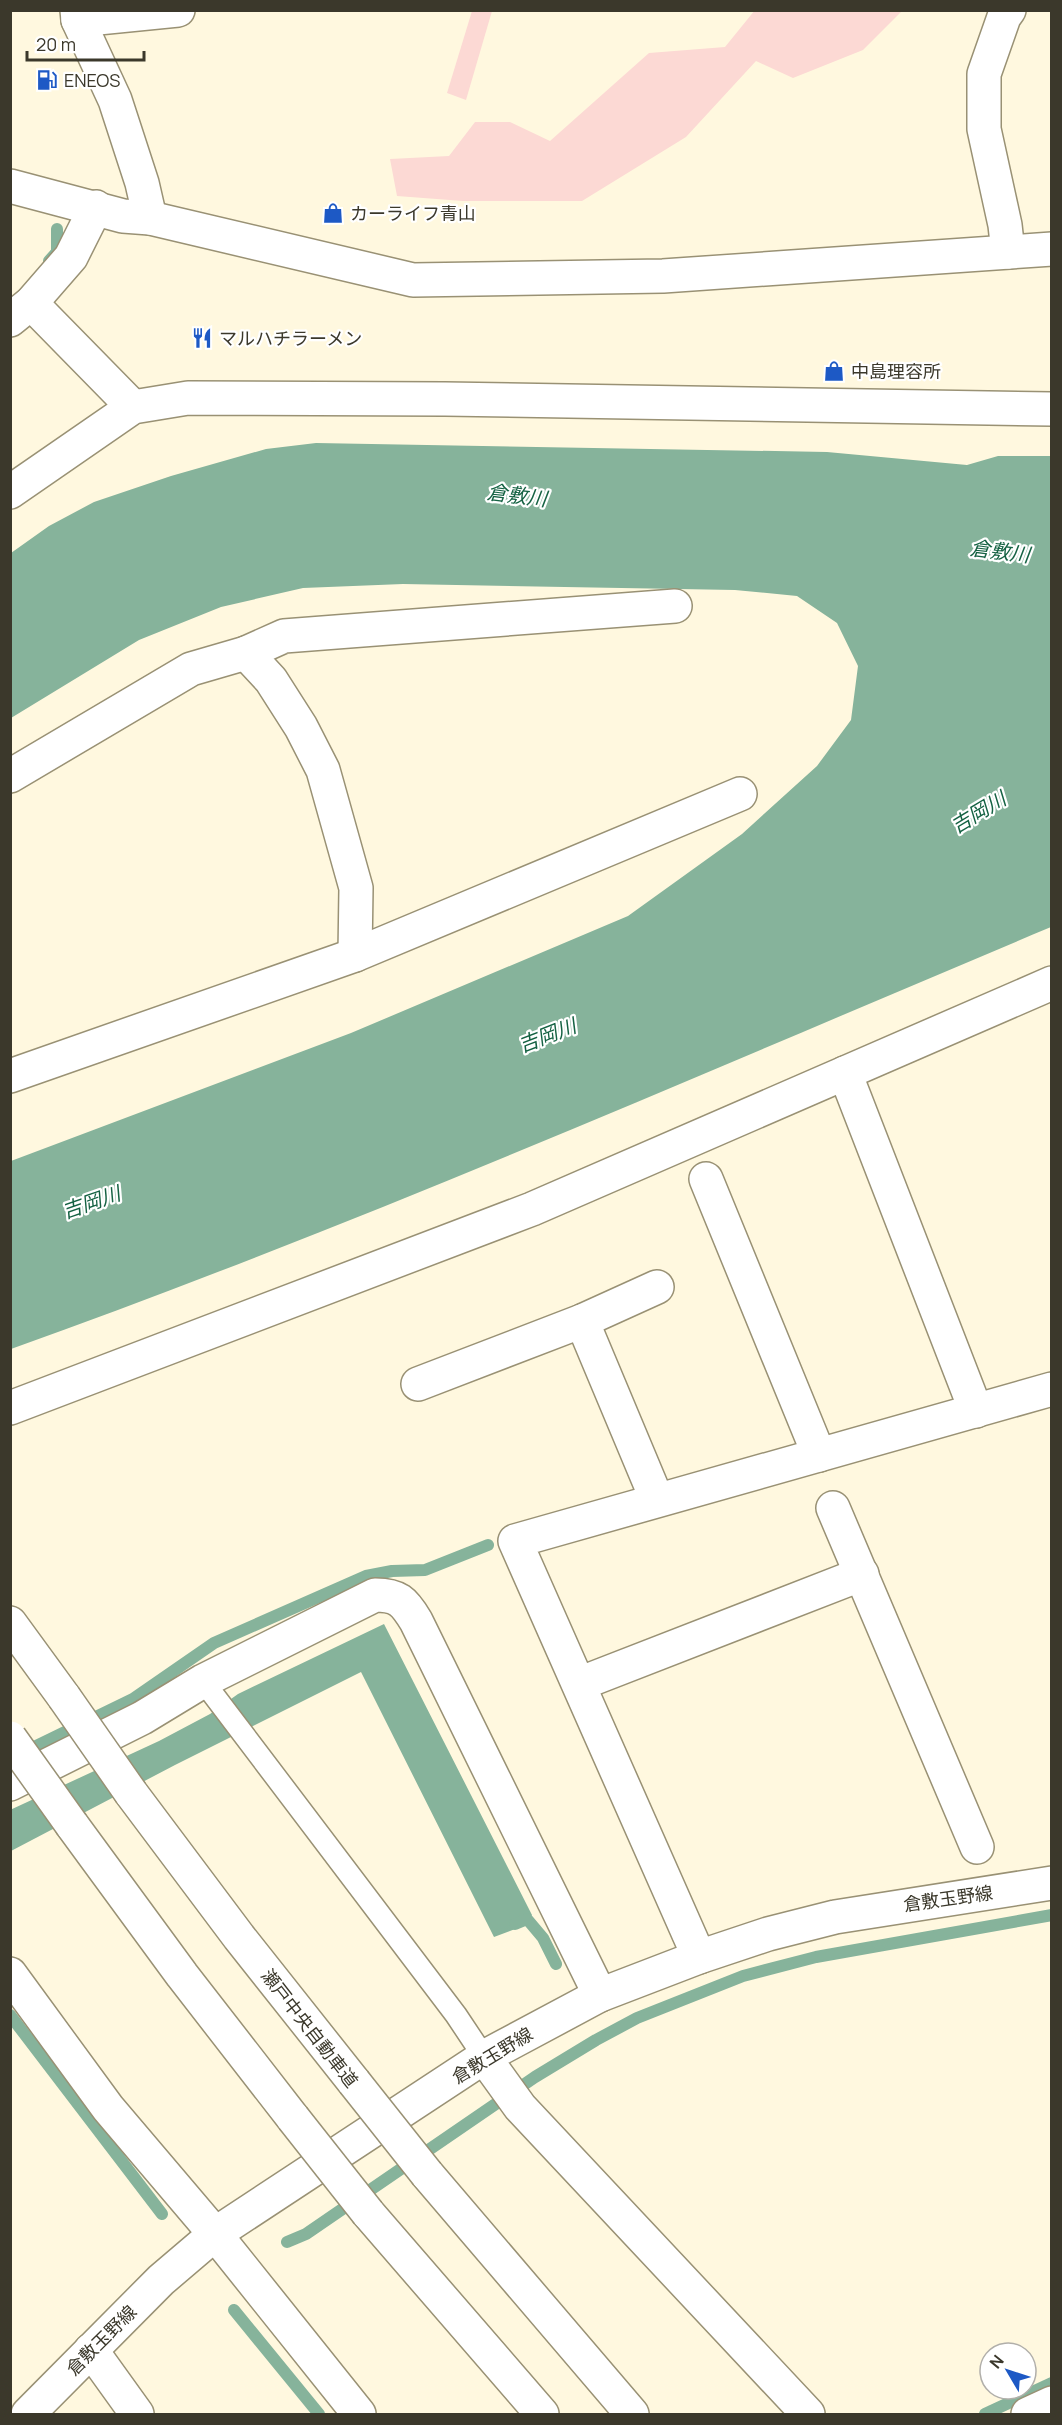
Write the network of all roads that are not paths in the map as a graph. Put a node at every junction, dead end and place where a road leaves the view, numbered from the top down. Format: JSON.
{"nodes":[{"id":1,"x":178,"y":10,"type":"edge"},
{"id":2,"x":1009,"y":10,"type":"edge"},
{"id":3,"x":77,"y":15,"type":"edge"},
{"id":4,"x":10,"y":186,"type":"edge"},
{"id":5,"x":96,"y":207,"type":"junction"},
{"id":6,"x":150,"y":218,"type":"junction"},
{"id":7,"x":1052,"y":249,"type":"edge"},
{"id":8,"x":1008,"y":252,"type":"junction"},
{"id":9,"x":31,"y":302,"type":"edge"},
{"id":10,"x":133,"y":407,"type":"junction"},
{"id":11,"x":1052,"y":409,"type":"edge"},
{"id":12,"x":10,"y":492,"type":"edge"},
{"id":13,"x":675,"y":606,"type":"dead end"},
{"id":14,"x":246,"y":653,"type":"junction"},
{"id":15,"x":10,"y":776,"type":"edge"},
{"id":16,"x":740,"y":794,"type":"dead end"},
{"id":17,"x":355,"y":955,"type":"junction"},
{"id":18,"x":1052,"y":984,"type":"edge"},
{"id":19,"x":844,"y":1073,"type":"junction"},
{"id":20,"x":10,"y":1076,"type":"edge"},
{"id":21,"x":706,"y":1179,"type":"dead end"},
{"id":22,"x":657,"y":1287,"type":"dead end"},
{"id":23,"x":582,"y":1321,"type":"junction"},
{"id":24,"x":418,"y":1384,"type":"dead end"},
{"id":25,"x":1049,"y":1398,"type":"edge"},
{"id":26,"x":10,"y":1408,"type":"edge"},
{"id":27,"x":976,"y":1411,"type":"junction"},
{"id":28,"x":819,"y":1455,"type":"junction"},
{"id":29,"x":657,"y":1500,"type":"junction"},
{"id":30,"x":833,"y":1508,"type":"dead end"},
{"id":31,"x":862,"y":1574,"type":"junction"},
{"id":32,"x":10,"y":1623,"type":"edge"},
{"id":33,"x":579,"y":1684,"type":"junction"},
{"id":34,"x":211,"y":1691,"type":"junction"},
{"id":35,"x":10,"y":1738,"type":"edge"},
{"id":36,"x":10,"y":1784,"type":"edge"},
{"id":37,"x":977,"y":1847,"type":"dead end"},
{"id":38,"x":1052,"y":1883,"type":"edge"},
{"id":39,"x":699,"y":1957,"type":"junction"},
{"id":40,"x":10,"y":1974,"type":"edge"},
{"id":41,"x":600,"y":1995,"type":"junction"},
{"id":42,"x":491,"y":2067,"type":"junction"},
{"id":43,"x":215,"y":2234,"type":"junction"},
{"id":44,"x":91,"y":2350,"type":"junction"},
{"id":45,"x":1052,"y":2403,"type":"edge"},
{"id":46,"x":28,"y":2415,"type":"edge"},
{"id":47,"x":137,"y":2415,"type":"edge"},
{"id":48,"x":359,"y":2415,"type":"edge"},
{"id":49,"x":542,"y":2415,"type":"edge"},
{"id":50,"x":632,"y":2415,"type":"edge"},
{"id":51,"x":808,"y":2415,"type":"edge"},
{"id":52,"x":1028,"y":2415,"type":"edge"}],
"edges":[{"from":1,"to":3,"type":"main road"},
{"from":2,"to":8,"type":"main road"},
{"from":3,"to":6,"type":"main road"},
{"from":4,"to":5,"type":"main road"},
{"from":5,"to":6,"type":"main road"},
{"from":5,"to":9,"type":"main road"},
{"from":6,"to":8,"type":"main road"},
{"from":7,"to":8,"type":"main road"},
{"from":9,"to":10,"type":"main road"},
{"from":10,"to":11,"type":"main road"},
{"from":10,"to":12,"type":"main road"},
{"from":13,"to":14,"type":"main road"},
{"from":14,"to":15,"type":"main road"},
{"from":14,"to":17,"type":"main road"},
{"from":16,"to":17,"type":"main road"},
{"from":17,"to":20,"type":"main road"},
{"from":18,"to":19,"type":"main road"},
{"from":19,"to":26,"type":"main road"},
{"from":19,"to":27,"type":"main road"},
{"from":21,"to":28,"type":"main road"},
{"from":22,"to":23,"type":"main road"},
{"from":23,"to":24,"type":"main road"},
{"from":23,"to":29,"type":"main road"},
{"from":25,"to":27,"type":"main road"},
{"from":27,"to":28,"type":"main road"},
{"from":28,"to":29,"type":"main road"},
{"from":29,"to":33,"type":"main road"},
{"from":30,"to":31,"type":"main road"},
{"from":31,"to":33,"type":"main road"},
{"from":31,"to":37,"type":"main road"},
{"from":32,"to":50,"type":"main road","name":"瀬戸中央自動車道","bridge":true},
{"from":33,"to":39,"type":"main road"},
{"from":34,"to":36,"type":"main road"},
{"from":34,"to":41,"type":"main road"},
{"from":34,"to":42,"type":"lane"},
{"from":35,"to":49,"type":"main road","bridge":true},
{"from":38,"to":39,"type":"main road","name":"倉敷玉野線"},
{"from":39,"to":41,"type":"main road","name":"倉敷玉野線"},
{"from":40,"to":43,"type":"main road"},
{"from":41,"to":42,"type":"main road","name":"倉敷玉野線"},
{"from":42,"to":43,"type":"main road","name":"倉敷玉野線"},
{"from":42,"to":51,"type":"main road"},
{"from":43,"to":44,"type":"main road","name":"倉敷玉野線"},
{"from":43,"to":48,"type":"main road"},
{"from":44,"to":46,"type":"main road","name":"倉敷玉野線"},
{"from":44,"to":47,"type":"main road"},
{"from":45,"to":52,"type":"main road"}]}
